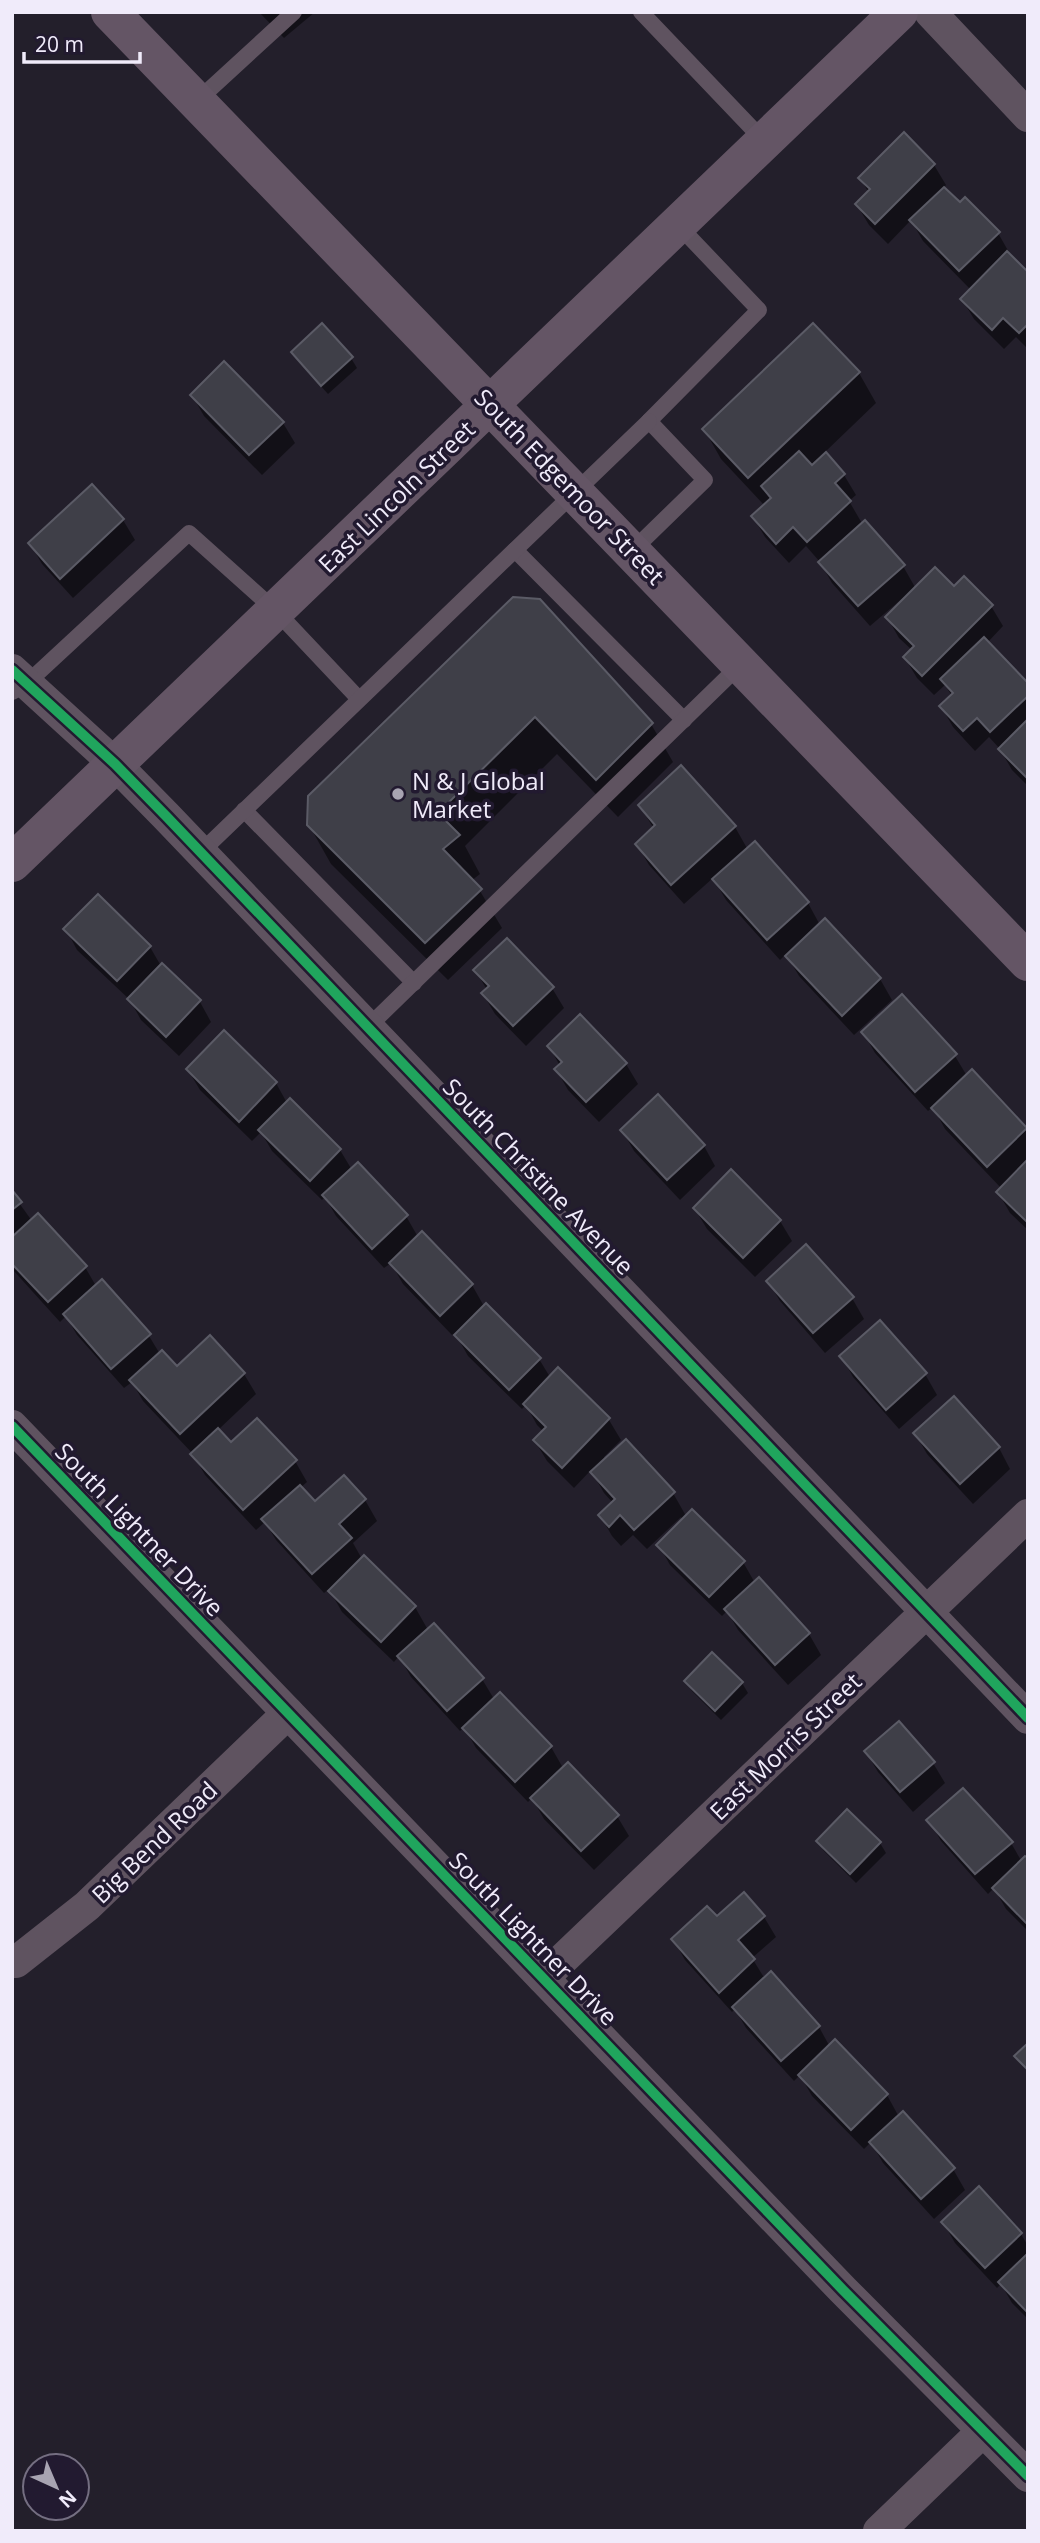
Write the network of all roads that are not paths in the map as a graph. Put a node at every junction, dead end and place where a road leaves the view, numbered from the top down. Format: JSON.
{"nodes":[{"id":1,"x":110,"y":12,"type":"edge"},
{"id":2,"x":294,"y":12,"type":"edge"},
{"id":3,"x":641,"y":12,"type":"edge"},
{"id":4,"x":899,"y":12,"type":"edge"},
{"id":5,"x":930,"y":12,"type":"edge"},
{"id":6,"x":197,"y":102,"type":"junction"},
{"id":7,"x":1028,"y":116,"type":"edge"},
{"id":8,"x":765,"y":142,"type":"junction"},
{"id":9,"x":678,"y":225,"type":"junction"},
{"id":10,"x":491,"y":405,"type":"junction"},
{"id":11,"x":649,"y":421,"type":"junction"},
{"id":12,"x":575,"y":492,"type":"junction"},
{"id":13,"x":515,"y":550,"type":"junction"},
{"id":14,"x":632,"y":551,"type":"junction"},
{"id":15,"x":276,"y":611,"type":"junction"},
{"id":16,"x":741,"y":664,"type":"junction"},
{"id":17,"x":17,"y":682,"type":"edge"},
{"id":18,"x":359,"y":699,"type":"junction"},
{"id":19,"x":684,"y":720,"type":"junction"},
{"id":20,"x":115,"y":764,"type":"junction"},
{"id":21,"x":244,"y":810,"type":"junction"},
{"id":22,"x":201,"y":852,"type":"junction"},
{"id":23,"x":12,"y":863,"type":"edge"},
{"id":24,"x":1028,"y":962,"type":"edge"},
{"id":25,"x":414,"y":983,"type":"junction"},
{"id":26,"x":368,"y":1027,"type":"junction"},
{"id":27,"x":12,"y":1426,"type":"edge"},
{"id":28,"x":1028,"y":1515,"type":"edge"},
{"id":29,"x":925,"y":1613,"type":"junction"},
{"id":30,"x":288,"y":1713,"type":"junction"},
{"id":31,"x":1028,"y":1718,"type":"edge"},
{"id":32,"x":12,"y":1962,"type":"edge"},
{"id":33,"x":543,"y":1978,"type":"junction"},
{"id":34,"x":983,"y":2431,"type":"junction"},
{"id":35,"x":1028,"y":2476,"type":"edge"},
{"id":36,"x":879,"y":2531,"type":"edge"}],
"edges":[{"from":1,"to":6,"type":"street","name":"South Edgemoor Street"},
{"from":2,"to":6,"type":"lane"},
{"from":3,"to":8,"type":"lane"},
{"from":4,"to":8,"type":"street","name":"East Lincoln Street"},
{"from":5,"to":7,"type":"street"},
{"from":6,"to":10,"type":"street","name":"South Edgemoor Street"},
{"from":8,"to":9,"type":"street","name":"East Lincoln Street"},
{"from":9,"to":10,"type":"street","name":"East Lincoln Street"},
{"from":9,"to":11,"type":"lane"},
{"from":10,"to":12,"type":"street","name":"South Edgemoor Street"},
{"from":10,"to":15,"type":"street","name":"East Lincoln Street"},
{"from":11,"to":12,"type":"lane"},
{"from":11,"to":14,"type":"lane"},
{"from":12,"to":13,"type":"lane"},
{"from":12,"to":14,"type":"street","name":"South Edgemoor Street"},
{"from":13,"to":18,"type":"lane"},
{"from":13,"to":19,"type":"lane"},
{"from":14,"to":16,"type":"street","name":"South Edgemoor Street"},
{"from":15,"to":17,"type":"lane"},
{"from":15,"to":18,"type":"lane"},
{"from":15,"to":20,"type":"street","name":"East Lincoln Street"},
{"from":16,"to":19,"type":"lane"},
{"from":16,"to":24,"type":"street","name":"South Edgemoor Street"},
{"from":17,"to":20,"type":"street","name":"South Christine Avenue"},
{"from":18,"to":21,"type":"lane"},
{"from":19,"to":25,"type":"lane"},
{"from":20,"to":22,"type":"street","name":"South Christine Avenue"},
{"from":20,"to":23,"type":"street","name":"East Lincoln Street"},
{"from":21,"to":22,"type":"lane"},
{"from":21,"to":25,"type":"lane"},
{"from":22,"to":26,"type":"street","name":"South Christine Avenue"},
{"from":25,"to":26,"type":"lane"},
{"from":26,"to":29,"type":"street","name":"South Christine Avenue"},
{"from":27,"to":30,"type":"street","name":"South Lightner Drive"},
{"from":28,"to":29,"type":"street","name":"East Morris Street"},
{"from":29,"to":31,"type":"street","name":"South Christine Avenue"},
{"from":29,"to":33,"type":"street","name":"East Morris Street"},
{"from":30,"to":32,"type":"street","name":"Big Bend Road"},
{"from":30,"to":33,"type":"street","name":"South Lightner Drive"},
{"from":33,"to":34,"type":"street","name":"South Lightner Drive"},
{"from":34,"to":35,"type":"street","name":"South Lightner Drive"},
{"from":34,"to":36,"type":"street"}]}
